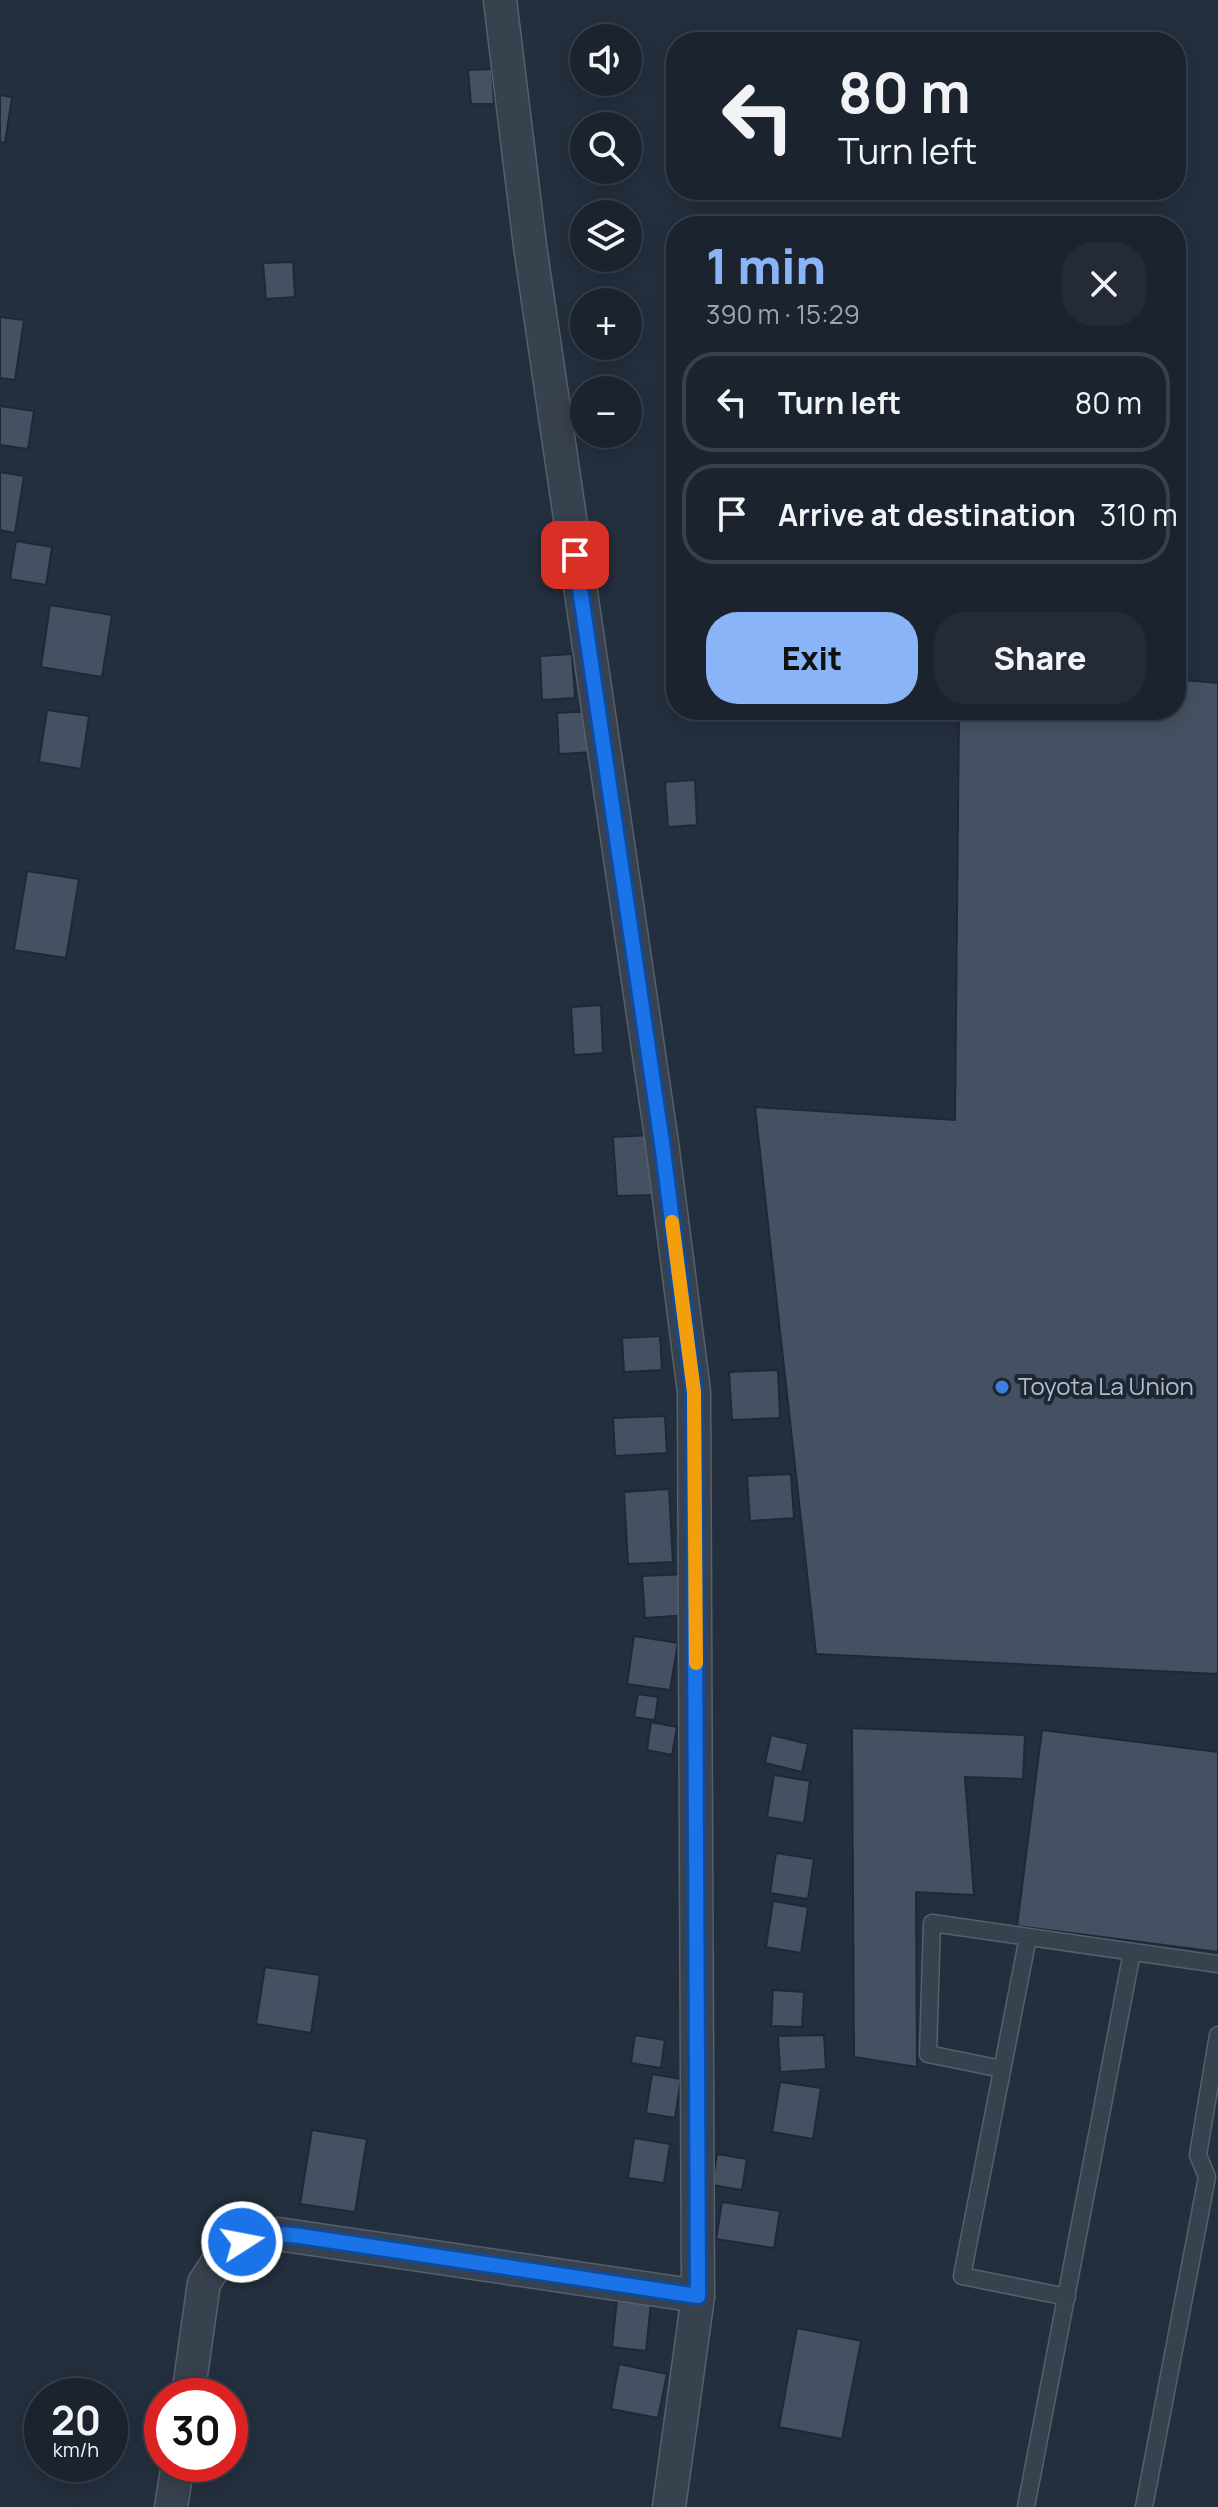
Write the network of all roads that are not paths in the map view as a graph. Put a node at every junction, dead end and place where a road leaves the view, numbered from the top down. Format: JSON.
{"nodes":[{"id":1,"x":500,"y":0,"type":"edge"},
{"id":2,"x":1028,"y":1937,"type":"junction"},
{"id":3,"x":1132,"y":1952,"type":"junction"},
{"id":4,"x":1218,"y":1964,"type":"edge"},
{"id":5,"x":1218,"y":2035,"type":"edge"},
{"id":6,"x":1002,"y":2069,"type":"junction"},
{"id":7,"x":698,"y":2296,"type":"junction"},
{"id":8,"x":1067,"y":2297,"type":"junction"},
{"id":9,"x":191,"y":2378,"type":"edge"},
{"id":10,"x":175,"y":2482,"type":"edge"},
{"id":11,"x":1147,"y":2506,"type":"edge"},
{"id":12,"x":171,"y":2507,"type":"edge"},
{"id":13,"x":669,"y":2507,"type":"edge"},
{"id":14,"x":1026,"y":2507,"type":"edge"}],
"edges":[{"from":1,"to":7,"type":"street"},
{"from":2,"to":3,"type":"lane"},
{"from":2,"to":6,"type":"lane"},
{"from":2,"to":6,"type":"lane"},
{"from":3,"to":4,"type":"lane"},
{"from":3,"to":8,"type":"lane"},
{"from":5,"to":11,"type":"lane"},
{"from":6,"to":8,"type":"lane"},
{"from":7,"to":9,"type":"street"},
{"from":7,"to":13,"type":"street"},
{"from":8,"to":14,"type":"lane"},
{"from":10,"to":12,"type":"street"}]}
